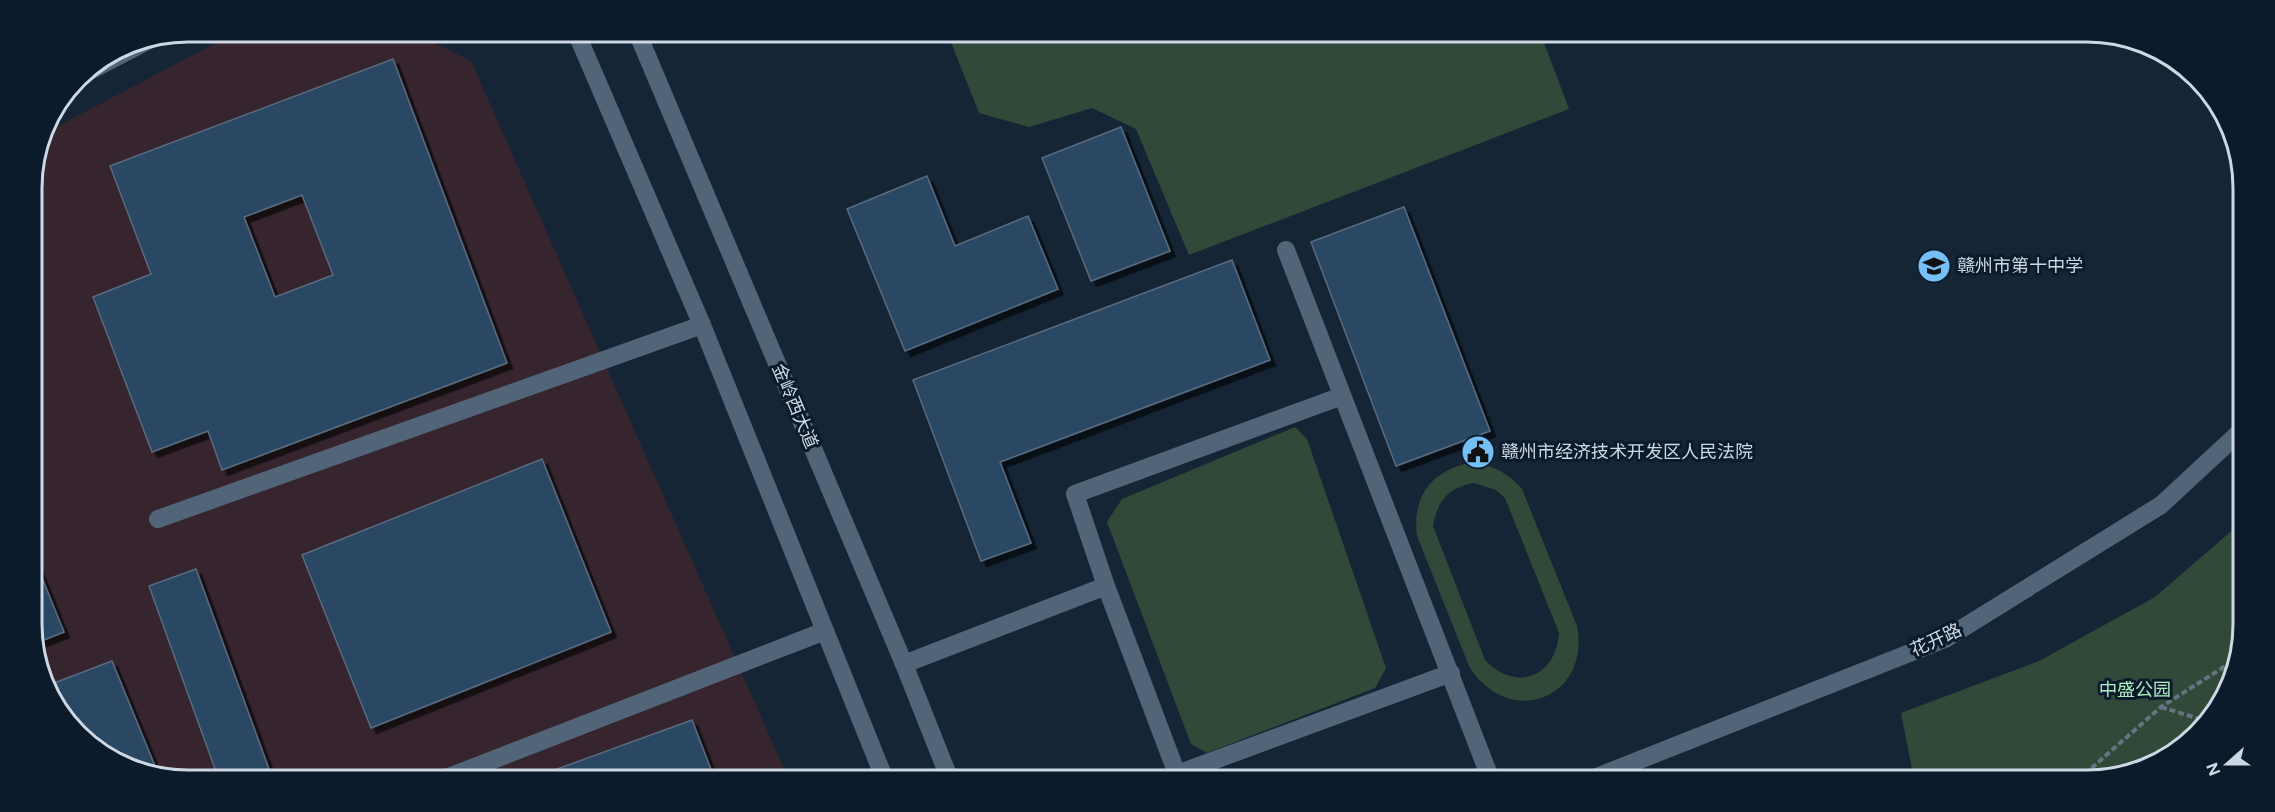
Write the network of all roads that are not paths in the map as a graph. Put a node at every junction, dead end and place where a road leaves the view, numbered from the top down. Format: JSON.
{"nodes":[{"id":1,"x":580,"y":42,"type":"edge"},
{"id":2,"x":641,"y":42,"type":"edge"},
{"id":3,"x":1286,"y":250,"type":"dead end"},
{"id":4,"x":702,"y":326,"type":"junction"},
{"id":5,"x":1342,"y":396,"type":"junction"},
{"id":6,"x":2233,"y":438,"type":"edge"},
{"id":7,"x":158,"y":519,"type":"dead end"},
{"id":8,"x":1106,"y":586,"type":"junction"},
{"id":9,"x":825,"y":631,"type":"junction"},
{"id":10,"x":904,"y":664,"type":"junction"},
{"id":11,"x":1451,"y":673,"type":"junction"},
{"id":12,"x":467,"y":770,"type":"edge"},
{"id":13,"x":881,"y":770,"type":"edge"},
{"id":14,"x":947,"y":770,"type":"edge"},
{"id":15,"x":1175,"y":770,"type":"edge"},
{"id":16,"x":1188,"y":770,"type":"edge"},
{"id":17,"x":1487,"y":770,"type":"edge"},
{"id":18,"x":1614,"y":770,"type":"edge"}],
"edges":[{"from":1,"to":4,"type":"street"},
{"from":2,"to":10,"type":"street","name":"金岭西大道"},
{"from":3,"to":5,"type":"street"},
{"from":4,"to":7,"type":"street"},
{"from":4,"to":9,"type":"street"},
{"from":5,"to":8,"type":"street"},
{"from":5,"to":11,"type":"street"},
{"from":6,"to":18,"type":"street","name":"花开路"},
{"from":8,"to":10,"type":"street"},
{"from":8,"to":15,"type":"street"},
{"from":9,"to":12,"type":"street"},
{"from":9,"to":13,"type":"street"},
{"from":10,"to":14,"type":"street","name":"金岭西大道"},
{"from":11,"to":16,"type":"street"},
{"from":11,"to":17,"type":"street"}]}
